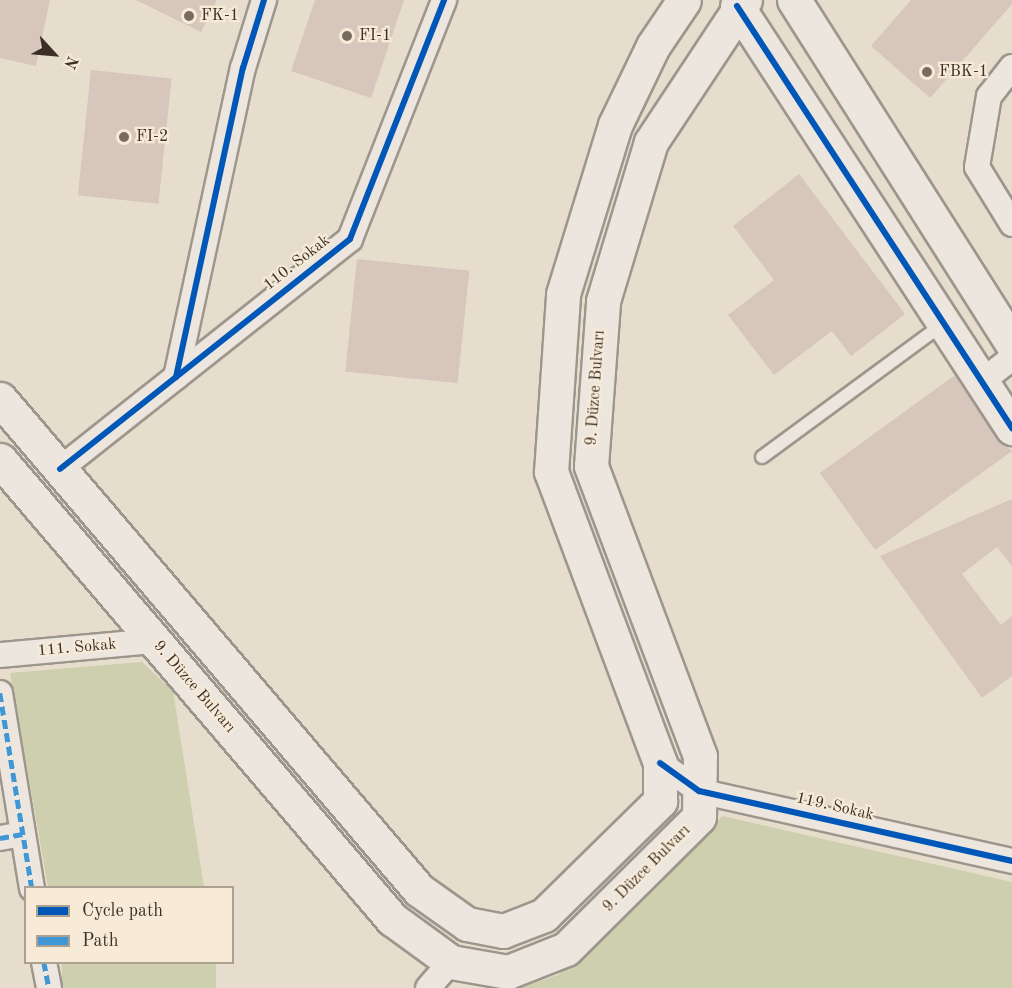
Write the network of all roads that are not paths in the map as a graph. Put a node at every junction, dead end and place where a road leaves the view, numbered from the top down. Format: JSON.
{"nodes":[{"id":1,"x":264,"y":0,"type":"edge"},
{"id":2,"x":444,"y":0,"type":"edge"},
{"id":3,"x":684,"y":0,"type":"edge"},
{"id":4,"x":794,"y":0,"type":"edge"},
{"id":5,"x":741,"y":3,"type":"edge"},
{"id":6,"x":1012,"y":67,"type":"edge"},
{"id":7,"x":1012,"y":224,"type":"edge"},
{"id":8,"x":942,"y":325,"type":"junction"},
{"id":9,"x":1012,"y":344,"type":"edge"},
{"id":10,"x":1012,"y":358,"type":"edge"},
{"id":11,"x":176,"y":377,"type":"junction"},
{"id":12,"x":980,"y":383,"type":"junction"},
{"id":13,"x":0,"y":399,"type":"edge"},
{"id":14,"x":1012,"y":428,"type":"edge"},
{"id":15,"x":762,"y":457,"type":"dead end"},
{"id":16,"x":0,"y":460,"type":"edge"},
{"id":17,"x":60,"y":469,"type":"junction"},
{"id":18,"x":154,"y":641,"type":"junction"},
{"id":19,"x":0,"y":655,"type":"edge"},
{"id":20,"x":0,"y":693,"type":"edge"},
{"id":21,"x":660,"y":763,"type":"junction"},
{"id":22,"x":699,"y":791,"type":"junction"},
{"id":23,"x":12,"y":836,"type":"edge"},
{"id":24,"x":1012,"y":861,"type":"edge"},
{"id":25,"x":31,"y":886,"type":"edge"},
{"id":26,"x":451,"y":962,"type":"junction"},
{"id":27,"x":44,"y":964,"type":"edge"},
{"id":28,"x":49,"y":988,"type":"edge"},
{"id":29,"x":428,"y":988,"type":"edge"}],
"edges":[{"from":1,"to":11,"type":"street"},
{"from":2,"to":11,"type":"street","name":"110. Sokak"},
{"from":3,"to":21,"type":"main road"},
{"from":4,"to":9,"type":"main road"},
{"from":5,"to":8,"type":"main road"},
{"from":5,"to":22,"type":"main road","name":"9. Düzce Bulvarı"},
{"from":6,"to":7,"type":"street"},
{"from":8,"to":12,"type":"main road"},
{"from":8,"to":15,"type":"lane"},
{"from":10,"to":12,"type":"street"},
{"from":11,"to":17,"type":"street","name":"110. Sokak"},
{"from":12,"to":14,"type":"main road"},
{"from":13,"to":17,"type":"main road"},
{"from":16,"to":18,"type":"main road","name":"9. Düzce Bulvarı"},
{"from":17,"to":21,"type":"main road"},
{"from":18,"to":19,"type":"street","name":"111. Sokak"},
{"from":18,"to":26,"type":"main road","name":"9. Düzce Bulvarı"},
{"from":20,"to":23,"type":"street"},
{"from":21,"to":22,"type":"street","name":"119. Sokak"},
{"from":22,"to":24,"type":"street","name":"119. Sokak"},
{"from":22,"to":26,"type":"main road","name":"9. Düzce Bulvarı"},
{"from":23,"to":25,"type":"street"},
{"from":26,"to":29,"type":"street"},
{"from":27,"to":28,"type":"street"}]}
